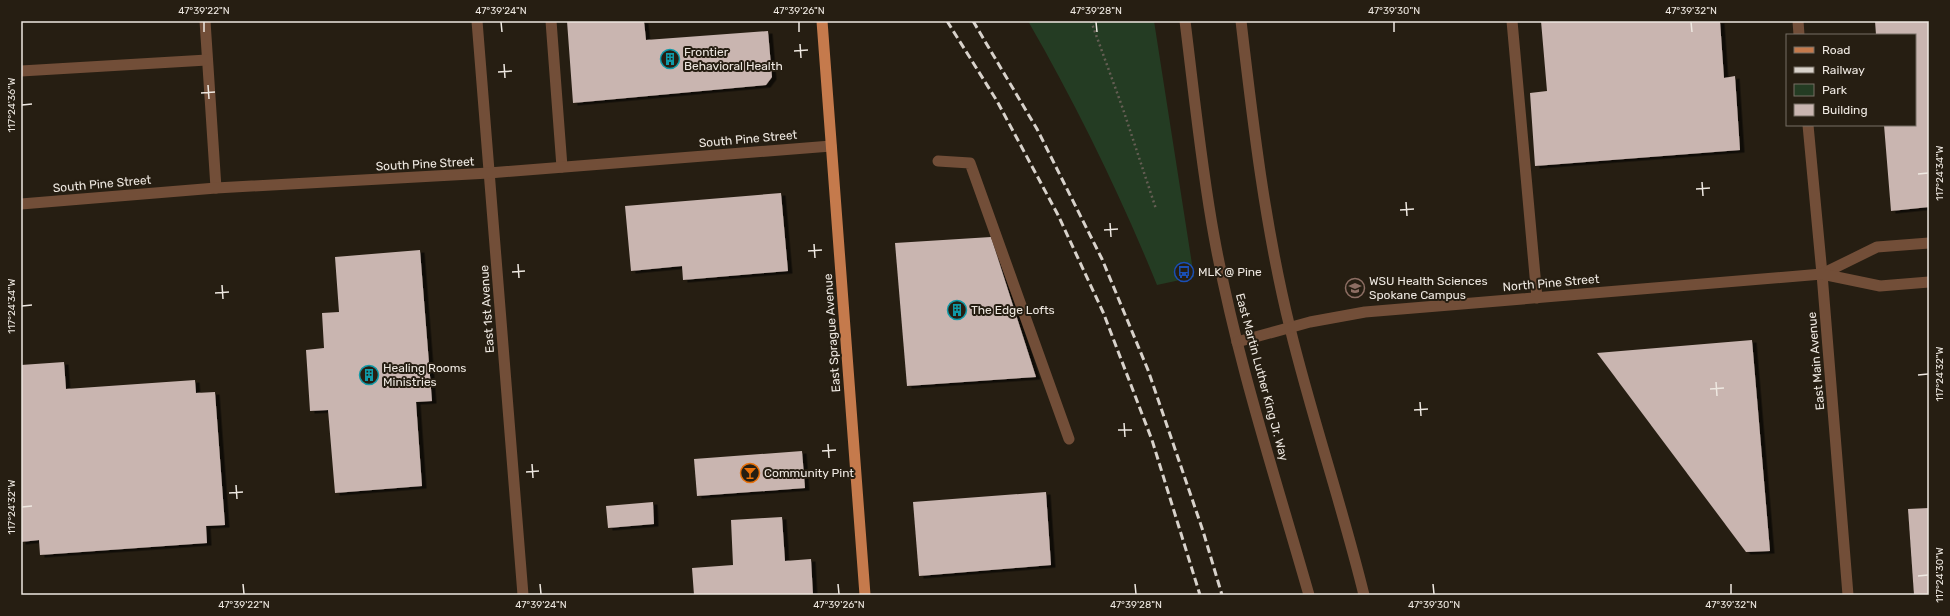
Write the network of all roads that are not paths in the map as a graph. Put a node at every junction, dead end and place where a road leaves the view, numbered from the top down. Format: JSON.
{"nodes":[{"id":1,"x":205,"y":21,"type":"edge"},
{"id":2,"x":478,"y":21,"type":"edge"},
{"id":3,"x":551,"y":21,"type":"edge"},
{"id":4,"x":822,"y":21,"type":"edge"},
{"id":5,"x":1185,"y":21,"type":"edge"},
{"id":6,"x":1241,"y":21,"type":"edge"},
{"id":7,"x":1512,"y":21,"type":"edge"},
{"id":8,"x":1798,"y":21,"type":"edge"},
{"id":9,"x":1799,"y":34,"type":"edge"},
{"id":10,"x":207,"y":60,"type":"junction"},
{"id":11,"x":21,"y":71,"type":"edge"},
{"id":12,"x":1808,"y":126,"type":"edge"},
{"id":13,"x":831,"y":146,"type":"junction"},
{"id":14,"x":938,"y":162,"type":"dead end"},
{"id":15,"x":562,"y":167,"type":"junction"},
{"id":16,"x":489,"y":173,"type":"junction"},
{"id":17,"x":216,"y":188,"type":"junction"},
{"id":18,"x":21,"y":204,"type":"edge"},
{"id":19,"x":1929,"y":243,"type":"edge"},
{"id":20,"x":1822,"y":274,"type":"junction"},
{"id":21,"x":1929,"y":282,"type":"edge"},
{"id":22,"x":1536,"y":298,"type":"junction"},
{"id":23,"x":1290,"y":328,"type":"junction"},
{"id":24,"x":1237,"y":342,"type":"junction"},
{"id":25,"x":1069,"y":439,"type":"dead end"},
{"id":26,"x":523,"y":595,"type":"edge"},
{"id":27,"x":865,"y":595,"type":"edge"},
{"id":28,"x":1309,"y":595,"type":"edge"},
{"id":29,"x":1364,"y":595,"type":"edge"},
{"id":30,"x":1848,"y":595,"type":"edge"}],
"edges":[{"from":1,"to":10,"type":"street"},
{"from":2,"to":16,"type":"street","name":"East 1st Avenue"},
{"from":3,"to":15,"type":"street"},
{"from":4,"to":13,"type":"main road","name":"East Sprague Avenue"},
{"from":5,"to":24,"type":"street","name":"East Martin Luther King Jr. Way"},
{"from":6,"to":23,"type":"street"},
{"from":7,"to":22,"type":"street"},
{"from":8,"to":9,"type":"street"},
{"from":10,"to":11,"type":"street"},
{"from":10,"to":17,"type":"street"},
{"from":12,"to":20,"type":"street","name":"East Main Avenue"},
{"from":13,"to":15,"type":"street","name":"South Pine Street"},
{"from":13,"to":27,"type":"main road","name":"East Sprague Avenue"},
{"from":14,"to":25,"type":"street"},
{"from":15,"to":16,"type":"street","name":"South Pine Street"},
{"from":16,"to":17,"type":"street","name":"South Pine Street"},
{"from":16,"to":26,"type":"street","name":"East 1st Avenue"},
{"from":17,"to":18,"type":"street","name":"South Pine Street"},
{"from":19,"to":20,"type":"street","name":"North Pine Street"},
{"from":20,"to":21,"type":"street","name":"North Pine Street"},
{"from":20,"to":22,"type":"street","name":"North Pine Street"},
{"from":20,"to":30,"type":"street","name":"East Main Avenue"},
{"from":22,"to":23,"type":"street","name":"North Pine Street"},
{"from":23,"to":24,"type":"street","name":"North Pine Street"},
{"from":23,"to":29,"type":"street"},
{"from":24,"to":28,"type":"street","name":"East Martin Luther King Jr. Way"}]}
